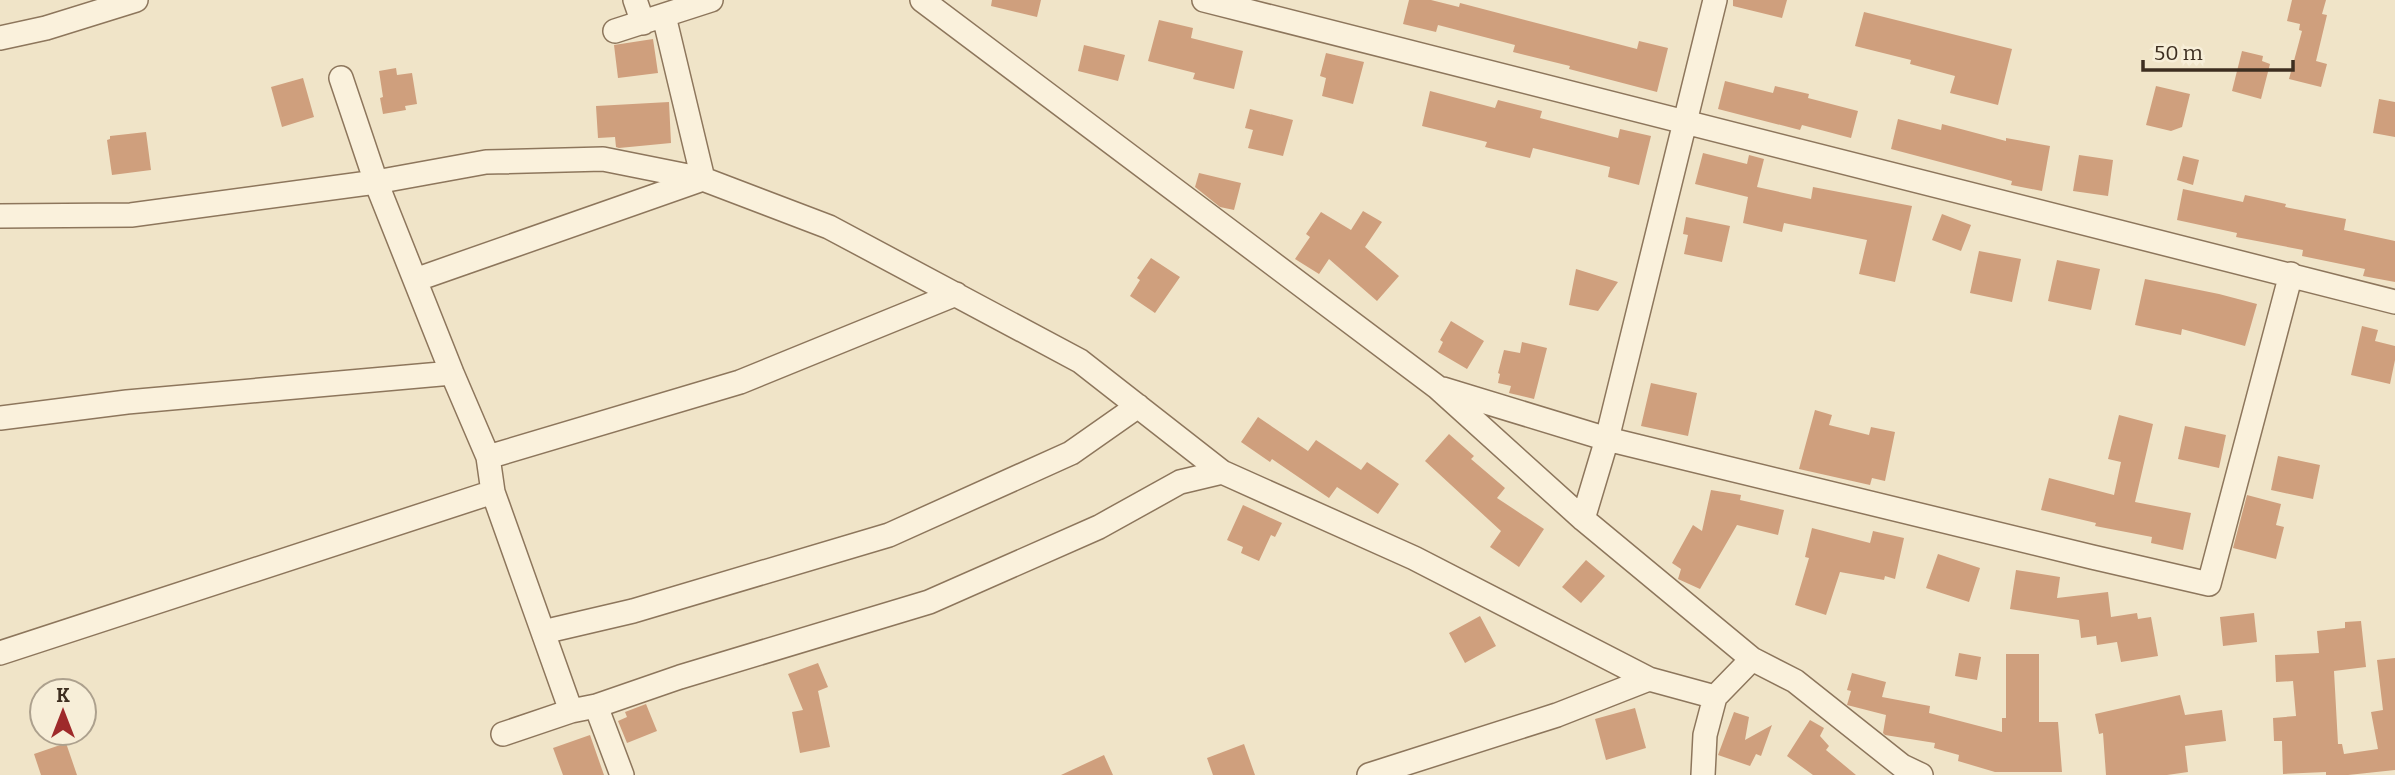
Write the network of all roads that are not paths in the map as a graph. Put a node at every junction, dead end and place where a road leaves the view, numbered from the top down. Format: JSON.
{"nodes":[{"id":1,"x":136,"y":0,"type":"edge"},
{"id":2,"x":635,"y":0,"type":"edge"},
{"id":3,"x":711,"y":0,"type":"edge"},
{"id":4,"x":922,"y":0,"type":"edge"},
{"id":5,"x":1204,"y":0,"type":"edge"},
{"id":6,"x":1715,"y":0,"type":"edge"},
{"id":7,"x":653,"y":19,"type":"junction"},
{"id":8,"x":615,"y":31,"type":"dead end"},
{"id":9,"x":0,"y":38,"type":"edge"},
{"id":10,"x":341,"y":78,"type":"dead end"},
{"id":11,"x":1685,"y":123,"type":"junction"},
{"id":12,"x":703,"y":179,"type":"junction"},
{"id":13,"x":376,"y":182,"type":"junction"},
{"id":14,"x":0,"y":216,"type":"edge"},
{"id":15,"x":2291,"y":274,"type":"junction"},
{"id":16,"x":415,"y":280,"type":"junction"},
{"id":17,"x":956,"y":295,"type":"junction"},
{"id":18,"x":2395,"y":302,"type":"edge"},
{"id":19,"x":452,"y":373,"type":"junction"},
{"id":20,"x":1437,"y":387,"type":"junction"},
{"id":21,"x":1138,"y":406,"type":"junction"},
{"id":22,"x":0,"y":418,"type":"edge"},
{"id":23,"x":1607,"y":439,"type":"junction"},
{"id":24,"x":488,"y":457,"type":"junction"},
{"id":25,"x":1222,"y":472,"type":"junction"},
{"id":26,"x":493,"y":492,"type":"junction"},
{"id":27,"x":1583,"y":519,"type":"junction"},
{"id":28,"x":543,"y":632,"type":"junction"},
{"id":29,"x":0,"y":653,"type":"edge"},
{"id":30,"x":1752,"y":659,"type":"junction"},
{"id":31,"x":1649,"y":679,"type":"junction"},
{"id":32,"x":1715,"y":696,"type":"junction"},
{"id":33,"x":596,"y":705,"type":"junction"},
{"id":34,"x":571,"y":710,"type":"junction"},
{"id":35,"x":503,"y":734,"type":"dead end"},
{"id":36,"x":622,"y":775,"type":"edge"},
{"id":37,"x":1369,"y":775,"type":"edge"},
{"id":38,"x":1703,"y":775,"type":"edge"},
{"id":39,"x":1922,"y":775,"type":"edge"}],
"edges":[{"from":1,"to":9,"type":"street"},
{"from":2,"to":7,"type":"street"},
{"from":3,"to":7,"type":"street"},
{"from":4,"to":20,"type":"street"},
{"from":5,"to":11,"type":"street"},
{"from":6,"to":11,"type":"street"},
{"from":7,"to":8,"type":"street"},
{"from":7,"to":12,"type":"street"},
{"from":10,"to":13,"type":"street"},
{"from":11,"to":15,"type":"street"},
{"from":11,"to":23,"type":"street"},
{"from":12,"to":13,"type":"street"},
{"from":12,"to":16,"type":"street"},
{"from":12,"to":17,"type":"street"},
{"from":13,"to":14,"type":"street"},
{"from":13,"to":16,"type":"street"},
{"from":15,"to":18,"type":"street"},
{"from":15,"to":23,"type":"street"},
{"from":16,"to":19,"type":"street"},
{"from":17,"to":21,"type":"street"},
{"from":17,"to":24,"type":"street"},
{"from":19,"to":22,"type":"street"},
{"from":19,"to":24,"type":"street"},
{"from":20,"to":23,"type":"street"},
{"from":20,"to":27,"type":"street"},
{"from":21,"to":25,"type":"street"},
{"from":21,"to":28,"type":"street"},
{"from":23,"to":27,"type":"street"},
{"from":24,"to":26,"type":"street"},
{"from":25,"to":31,"type":"street"},
{"from":25,"to":33,"type":"street"},
{"from":26,"to":28,"type":"street"},
{"from":26,"to":29,"type":"street"},
{"from":27,"to":30,"type":"street"},
{"from":28,"to":34,"type":"street"},
{"from":30,"to":32,"type":"street"},
{"from":30,"to":39,"type":"street"},
{"from":31,"to":32,"type":"street"},
{"from":31,"to":37,"type":"street"},
{"from":32,"to":38,"type":"street"},
{"from":33,"to":34,"type":"street"},
{"from":33,"to":36,"type":"street"},
{"from":34,"to":35,"type":"street"}]}
